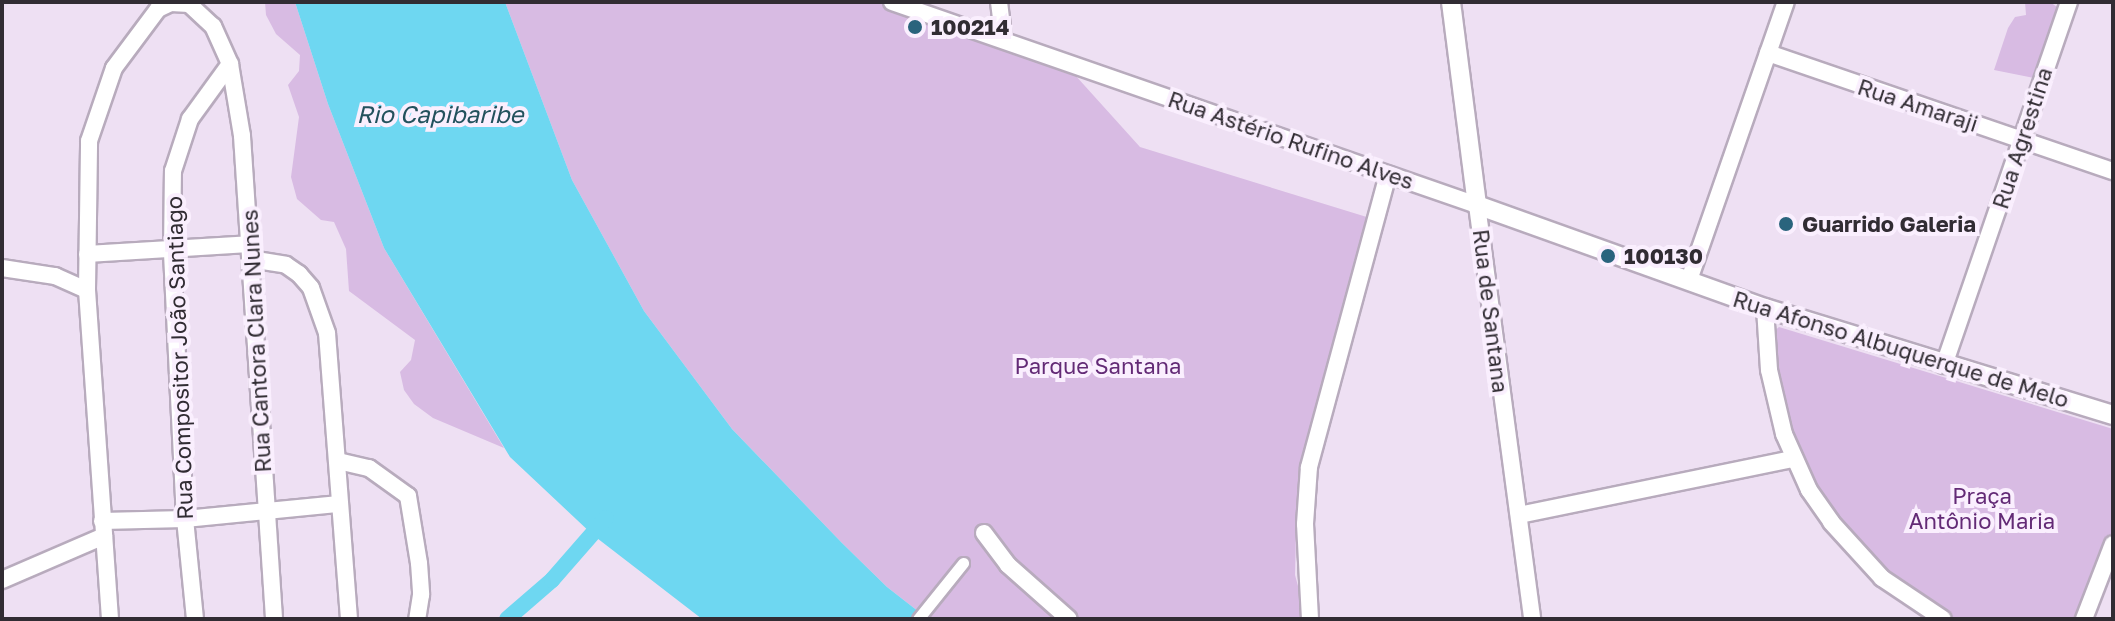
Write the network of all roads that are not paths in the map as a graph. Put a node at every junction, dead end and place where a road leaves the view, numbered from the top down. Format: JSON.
{"nodes":[{"id":1,"x":892,"y":2,"type":"edge"},
{"id":2,"x":999,"y":2,"type":"edge"},
{"id":3,"x":1451,"y":2,"type":"edge"},
{"id":4,"x":1786,"y":2,"type":"edge"},
{"id":5,"x":2069,"y":2,"type":"edge"},
{"id":6,"x":1004,"y":40,"type":"junction"},
{"id":7,"x":1768,"y":53,"type":"junction"},
{"id":8,"x":230,"y":64,"type":"junction"},
{"id":9,"x":2019,"y":138,"type":"junction"},
{"id":10,"x":2113,"y":171,"type":"edge"},
{"id":11,"x":1388,"y":174,"type":"junction"},
{"id":12,"x":1477,"y":205,"type":"junction"},
{"id":13,"x":172,"y":250,"type":"junction"},
{"id":14,"x":250,"y":252,"type":"junction"},
{"id":15,"x":87,"y":254,"type":"junction"},
{"id":16,"x":2,"y":268,"type":"edge"},
{"id":17,"x":1689,"y":280,"type":"junction"},
{"id":18,"x":87,"y":290,"type":"junction"},
{"id":19,"x":1765,"y":308,"type":"junction"},
{"id":20,"x":1944,"y":365,"type":"junction"},
{"id":21,"x":2113,"y":415,"type":"edge"},
{"id":22,"x":1792,"y":459,"type":"junction"},
{"id":23,"x":338,"y":461,"type":"junction"},
{"id":24,"x":339,"y":504,"type":"junction"},
{"id":25,"x":266,"y":511,"type":"junction"},
{"id":26,"x":1519,"y":515,"type":"junction"},
{"id":27,"x":185,"y":519,"type":"junction"},
{"id":28,"x":103,"y":529,"type":"junction"},
{"id":29,"x":984,"y":533,"type":"dead end"},
{"id":30,"x":2113,"y":544,"type":"edge"},
{"id":31,"x":963,"y":563,"type":"dead end"},
{"id":32,"x":2,"y":580,"type":"edge"},
{"id":33,"x":110,"y":619,"type":"edge"},
{"id":34,"x":195,"y":619,"type":"edge"},
{"id":35,"x":274,"y":619,"type":"edge"},
{"id":36,"x":349,"y":619,"type":"edge"},
{"id":37,"x":417,"y":619,"type":"edge"},
{"id":38,"x":918,"y":619,"type":"edge"},
{"id":39,"x":1069,"y":619,"type":"edge"},
{"id":40,"x":1310,"y":619,"type":"edge"},
{"id":41,"x":1532,"y":619,"type":"edge"},
{"id":42,"x":1943,"y":619,"type":"edge"},
{"id":43,"x":2084,"y":619,"type":"edge"}],
"edges":[{"from":1,"to":6,"type":"street","name":"Rua Astério Rufino Alves"},
{"from":2,"to":6,"type":"street"},
{"from":3,"to":12,"type":"street","name":"Rua de Santana"},
{"from":4,"to":7,"type":"street"},
{"from":5,"to":9,"type":"street","name":"Rua Agrestina"},
{"from":6,"to":11,"type":"street","name":"Rua Astério Rufino Alves"},
{"from":7,"to":9,"type":"street","name":"Rua Amaraji"},
{"from":7,"to":17,"type":"street"},
{"from":8,"to":13,"type":"street","name":"Rua Compositor João Santiago"},
{"from":8,"to":14,"type":"street","name":"Rua Cantora Clara Nunes"},
{"from":8,"to":15,"type":"street","name":"Rua Cantora Clara Nunes"},
{"from":9,"to":10,"type":"street","name":"Rua Amaraji"},
{"from":9,"to":20,"type":"street","name":"Rua Agrestina"},
{"from":11,"to":12,"type":"street","name":"Rua Astério Rufino Alves"},
{"from":11,"to":40,"type":"street"},
{"from":12,"to":17,"type":"street","name":"Rua Astério Rufino Alves"},
{"from":12,"to":26,"type":"street","name":"Rua de Santana"},
{"from":13,"to":14,"type":"street"},
{"from":13,"to":15,"type":"street"},
{"from":13,"to":27,"type":"street","name":"Rua Compositor João Santiago"},
{"from":14,"to":23,"type":"street"},
{"from":14,"to":25,"type":"street","name":"Rua Cantora Clara Nunes"},
{"from":15,"to":18,"type":"street"},
{"from":16,"to":18,"type":"street"},
{"from":17,"to":19,"type":"street","name":"Rua Afonso Albuquerque de Melo"},
{"from":18,"to":28,"type":"street"},
{"from":19,"to":20,"type":"street","name":"Rua Afonso Albuquerque de Melo"},
{"from":19,"to":22,"type":"street"},
{"from":20,"to":21,"type":"street","name":"Rua Afonso Albuquerque de Melo"},
{"from":22,"to":26,"type":"street"},
{"from":22,"to":42,"type":"street"},
{"from":23,"to":24,"type":"street"},
{"from":23,"to":37,"type":"street"},
{"from":24,"to":25,"type":"street"},
{"from":24,"to":36,"type":"street"},
{"from":25,"to":27,"type":"street"},
{"from":25,"to":35,"type":"street","name":"Rua Cantora Clara Nunes"},
{"from":26,"to":41,"type":"street","name":"Rua de Santana"},
{"from":27,"to":28,"type":"street"},
{"from":27,"to":34,"type":"street","name":"Rua Compositor João Santiago"},
{"from":28,"to":32,"type":"street"},
{"from":28,"to":33,"type":"street"},
{"from":29,"to":39,"type":"street"},
{"from":30,"to":43,"type":"street"},
{"from":31,"to":38,"type":"street"}]}
